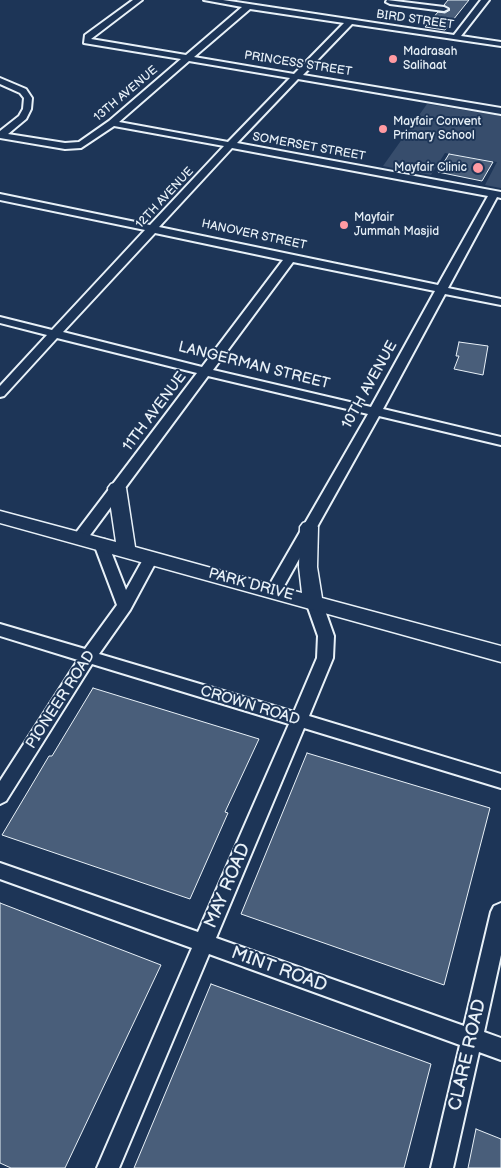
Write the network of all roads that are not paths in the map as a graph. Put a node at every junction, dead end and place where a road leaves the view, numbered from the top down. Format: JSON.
{"nodes":[{"id":1,"x":138,"y":0,"type":"edge"},
{"id":2,"x":208,"y":0,"type":"edge"},
{"id":3,"x":485,"y":0,"type":"edge"},
{"id":4,"x":390,"y":2,"type":"dead end"},
{"id":5,"x":424,"y":3,"type":"edge"},
{"id":6,"x":248,"y":6,"type":"junction"},
{"id":7,"x":444,"y":10,"type":"dead end"},
{"id":8,"x":350,"y":21,"type":"junction"},
{"id":9,"x":408,"y":23,"type":"junction"},
{"id":10,"x":456,"y":37,"type":"junction"},
{"id":11,"x":501,"y":44,"type":"edge"},
{"id":12,"x":186,"y":59,"type":"junction"},
{"id":13,"x":296,"y":77,"type":"junction"},
{"id":14,"x":0,"y":81,"type":"edge"},
{"id":15,"x":501,"y":111,"type":"edge"},
{"id":16,"x":112,"y":123,"type":"junction"},
{"id":17,"x":0,"y":135,"type":"edge"},
{"id":18,"x":230,"y":145,"type":"junction"},
{"id":19,"x":498,"y":194,"type":"edge"},
{"id":20,"x":0,"y":197,"type":"edge"},
{"id":21,"x":154,"y":228,"type":"junction"},
{"id":22,"x":291,"y":257,"type":"junction"},
{"id":23,"x":440,"y":289,"type":"junction"},
{"id":24,"x":501,"y":302,"type":"edge"},
{"id":25,"x":0,"y":320,"type":"edge"},
{"id":26,"x":56,"y":333,"type":"junction"},
{"id":27,"x":206,"y":372,"type":"junction"},
{"id":28,"x":0,"y":393,"type":"edge"},
{"id":29,"x":375,"y":412,"type":"junction"},
{"id":30,"x":501,"y":441,"type":"edge"},
{"id":31,"x":118,"y":488,"type":"junction"},
{"id":32,"x":0,"y":517,"type":"edge"},
{"id":33,"x":309,"y":526,"type":"junction"},
{"id":34,"x":80,"y":538,"type":"junction"},
{"id":35,"x":102,"y":544,"type":"junction"},
{"id":36,"x":126,"y":551,"type":"junction"},
{"id":37,"x":150,"y":558,"type":"junction"},
{"id":38,"x":274,"y":591,"type":"junction"},
{"id":39,"x":314,"y":602,"type":"junction"},
{"id":40,"x":125,"y":606,"type":"junction"},
{"id":41,"x":0,"y":630,"type":"edge"},
{"id":42,"x":501,"y":654,"type":"edge"},
{"id":43,"x":88,"y":657,"type":"junction"},
{"id":44,"x":299,"y":720,"type":"junction"},
{"id":45,"x":501,"y":781,"type":"edge"},
{"id":46,"x":0,"y":796,"type":"edge"},
{"id":47,"x":0,"y":870,"type":"edge"},
{"id":48,"x":501,"y":912,"type":"edge"},
{"id":49,"x":204,"y":944,"type":"junction"},
{"id":50,"x":472,"y":1039,"type":"junction"},
{"id":51,"x":501,"y":1049,"type":"edge"},
{"id":52,"x":108,"y":1168,"type":"edge"},
{"id":53,"x":442,"y":1168,"type":"edge"}],
"edges":[{"from":1,"to":12,"type":"street","name":"PRINCESS STREET"},
{"from":2,"to":6,"type":"street","name":"BIRD STREET"},
{"from":3,"to":10,"type":"street"},
{"from":4,"to":5,"type":"street"},
{"from":5,"to":7,"type":"street"},
{"from":5,"to":9,"type":"street"},
{"from":6,"to":8,"type":"street","name":"BIRD STREET"},
{"from":6,"to":12,"type":"street","name":"13TH AVENUE"},
{"from":8,"to":9,"type":"street","name":"BIRD STREET"},
{"from":8,"to":13,"type":"street","name":"12TH AVENUE"},
{"from":9,"to":10,"type":"street","name":"BIRD STREET"},
{"from":10,"to":11,"type":"street","name":"BIRD STREET"},
{"from":12,"to":13,"type":"street","name":"PRINCESS STREET"},
{"from":12,"to":16,"type":"street","name":"13TH AVENUE"},
{"from":13,"to":15,"type":"street","name":"PRINCESS STREET"},
{"from":13,"to":18,"type":"street","name":"12TH AVENUE"},
{"from":14,"to":17,"type":"street"},
{"from":16,"to":17,"type":"street","name":"13TH AVENUE"},
{"from":16,"to":18,"type":"street","name":"SOMERSET STREET"},
{"from":18,"to":19,"type":"street","name":"SOMERSET STREET"},
{"from":18,"to":21,"type":"street","name":"12TH AVENUE"},
{"from":19,"to":23,"type":"street","name":"10TH AVENUE"},
{"from":20,"to":21,"type":"street","name":"HANOVER STREET"},
{"from":21,"to":22,"type":"street","name":"HANOVER STREET"},
{"from":21,"to":26,"type":"street","name":"12TH AVENUE"},
{"from":22,"to":23,"type":"street","name":"HANOVER STREET"},
{"from":22,"to":27,"type":"street","name":"11TH AVENUE"},
{"from":23,"to":24,"type":"street","name":"HANOVER STREET"},
{"from":23,"to":29,"type":"street","name":"10TH AVENUE"},
{"from":25,"to":26,"type":"street","name":"LANGERMAN STREET"},
{"from":26,"to":27,"type":"street","name":"LANGERMAN STREET"},
{"from":26,"to":28,"type":"street","name":"12TH AVENUE"},
{"from":27,"to":29,"type":"street","name":"LANGERMAN STREET"},
{"from":27,"to":31,"type":"street","name":"11TH AVENUE"},
{"from":29,"to":30,"type":"street","name":"LANGERMAN STREET"},
{"from":29,"to":33,"type":"street","name":"10TH AVENUE"},
{"from":31,"to":34,"type":"street","name":"11TH AVENUE"},
{"from":31,"to":36,"type":"street"},
{"from":32,"to":34,"type":"street","name":"PARK DRIVE"},
{"from":33,"to":38,"type":"street","name":"10TH AVENUE"},
{"from":33,"to":39,"type":"street"},
{"from":34,"to":35,"type":"street","name":"PARK DRIVE"},
{"from":35,"to":36,"type":"street","name":"PARK DRIVE"},
{"from":35,"to":40,"type":"street"},
{"from":36,"to":37,"type":"street","name":"PARK DRIVE"},
{"from":37,"to":38,"type":"street","name":"PARK DRIVE"},
{"from":37,"to":40,"type":"street","name":"PIONEER ROAD"},
{"from":38,"to":39,"type":"street","name":"PARK DRIVE"},
{"from":39,"to":42,"type":"street","name":"PARK DRIVE"},
{"from":39,"to":44,"type":"street","name":"MAY ROAD"},
{"from":40,"to":43,"type":"street","name":"PIONEER ROAD"},
{"from":41,"to":43,"type":"street","name":"CROWN ROAD"},
{"from":43,"to":44,"type":"street","name":"CROWN ROAD"},
{"from":43,"to":46,"type":"street","name":"PIONEER ROAD"},
{"from":44,"to":45,"type":"street","name":"CROWN ROAD"},
{"from":44,"to":49,"type":"street","name":"MAY ROAD"},
{"from":47,"to":49,"type":"street","name":"MINT ROAD"},
{"from":48,"to":50,"type":"street","name":"CLARE ROAD"},
{"from":49,"to":50,"type":"street","name":"MINT ROAD"},
{"from":49,"to":52,"type":"street","name":"MAY ROAD"},
{"from":50,"to":51,"type":"street","name":"MINT ROAD"},
{"from":50,"to":53,"type":"street","name":"CLARE ROAD"}]}
